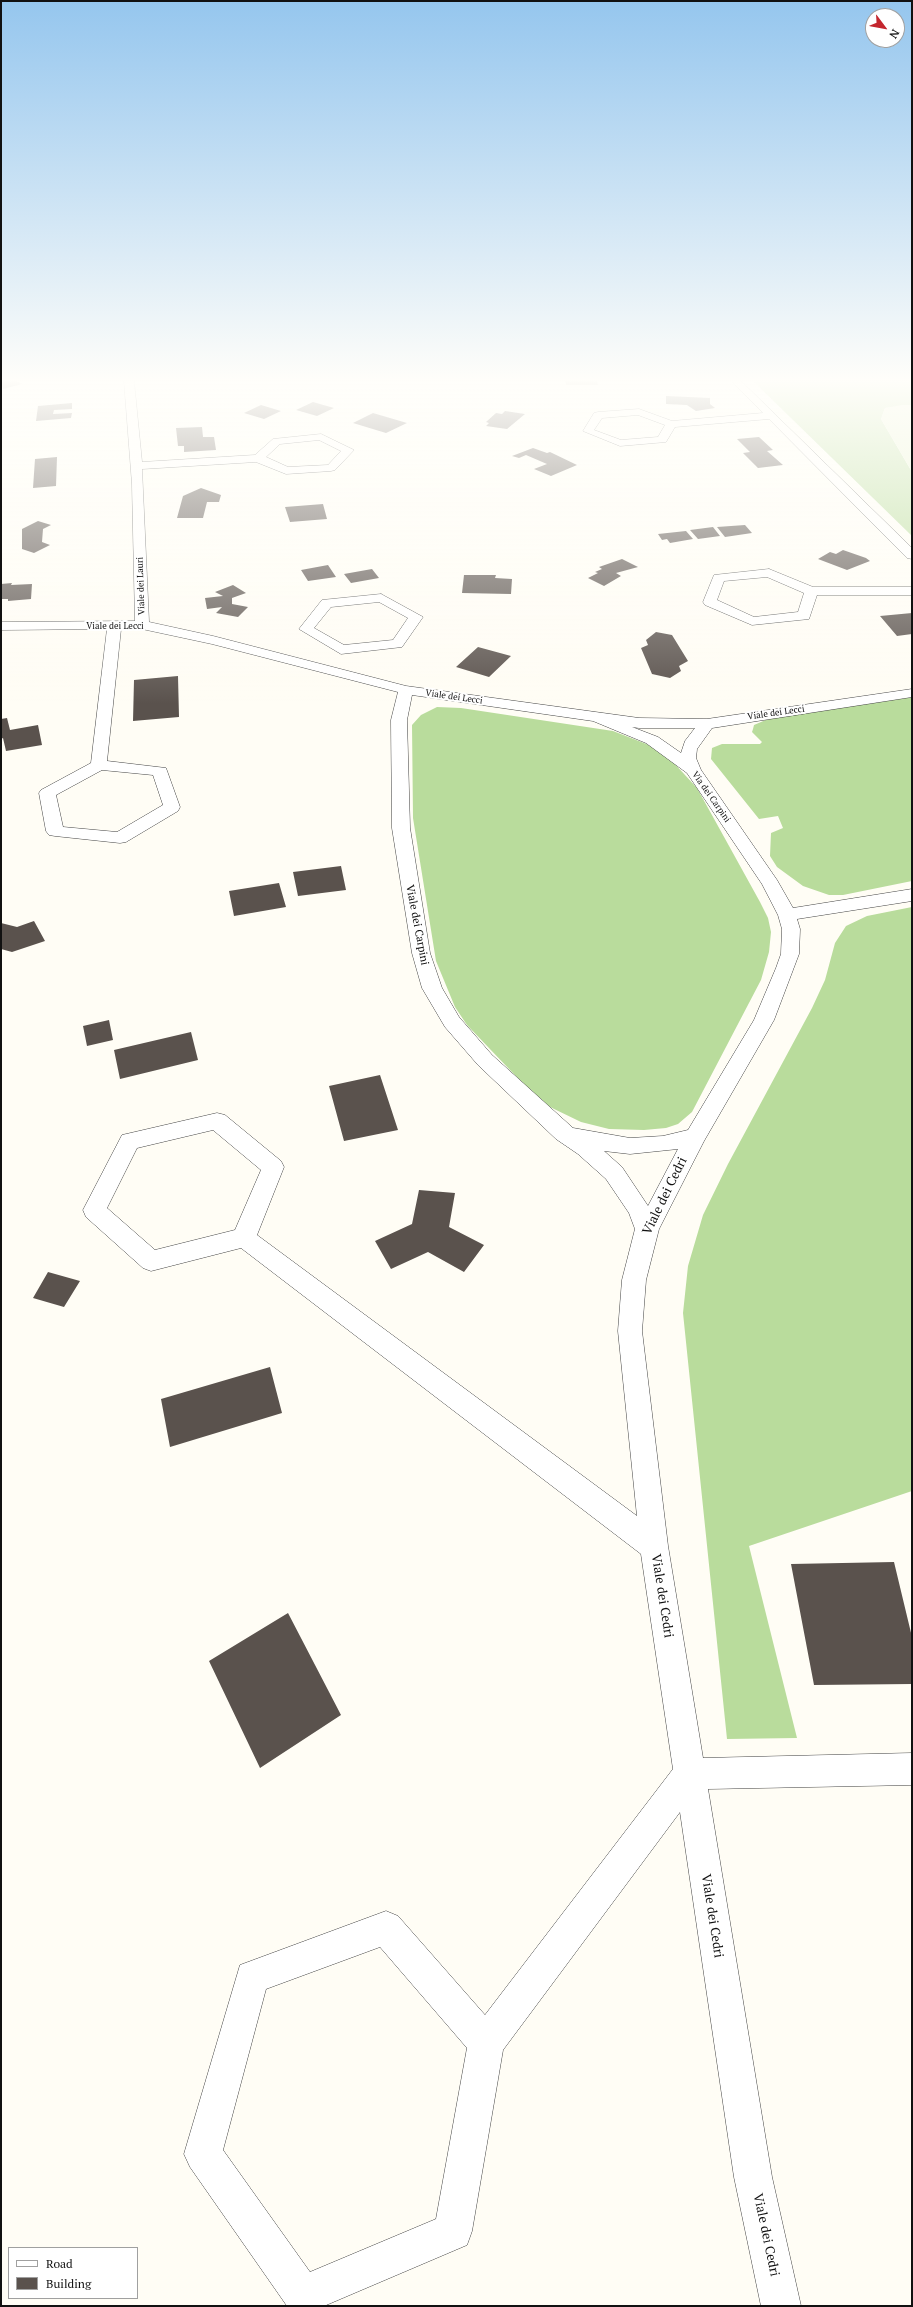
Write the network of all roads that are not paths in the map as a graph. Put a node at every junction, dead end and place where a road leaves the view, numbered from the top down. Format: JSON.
{"nodes":[{"id":1,"x":138,"y":489,"type":"edge"},
{"id":2,"x":845,"y":489,"type":"edge"},
{"id":3,"x":912,"y":555,"type":"edge"},
{"id":4,"x":811,"y":591,"type":"junction"},
{"id":5,"x":912,"y":591,"type":"edge"},
{"id":6,"x":114,"y":625,"type":"junction"},
{"id":7,"x":142,"y":625,"type":"junction"},
{"id":8,"x":1,"y":626,"type":"edge"},
{"id":9,"x":341,"y":650,"type":"junction"},
{"id":10,"x":317,"y":667,"type":"junction"},
{"id":11,"x":406,"y":690,"type":"junction"},
{"id":12,"x":912,"y":693,"type":"edge"},
{"id":13,"x":599,"y":719,"type":"junction"},
{"id":14,"x":707,"y":724,"type":"junction"},
{"id":15,"x":99,"y":765,"type":"junction"},
{"id":16,"x":693,"y":770,"type":"junction"},
{"id":17,"x":912,"y":895,"type":"edge"},
{"id":18,"x":787,"y":915,"type":"junction"},
{"id":19,"x":564,"y":1133,"type":"junction"},
{"id":20,"x":695,"y":1138,"type":"junction"},
{"id":21,"x":647,"y":1229,"type":"junction"},
{"id":22,"x":244,"y":1238,"type":"junction"},
{"id":23,"x":654,"y":1546,"type":"junction"},
{"id":24,"x":912,"y":1768,"type":"edge"},
{"id":25,"x":690,"y":1774,"type":"junction"},
{"id":26,"x":486,"y":2044,"type":"junction"},
{"id":27,"x":781,"y":2306,"type":"edge"}],
"edges":[{"from":1,"to":7,"type":"street","name":"Viale dei Lauri"},
{"from":2,"to":3,"type":"street"},
{"from":4,"to":4,"type":"street"},
{"from":4,"to":5,"type":"street"},
{"from":6,"to":7,"type":"street","name":"Viale dei Lecci"},
{"from":6,"to":8,"type":"street","name":"Viale dei Lecci"},
{"from":6,"to":15,"type":"street"},
{"from":7,"to":10,"type":"street","name":"Viale dei Lecci"},
{"from":9,"to":9,"type":"street"},
{"from":9,"to":10,"type":"street"},
{"from":10,"to":11,"type":"street","name":"Viale dei Lecci"},
{"from":11,"to":13,"type":"street","name":"Viale dei Lecci"},
{"from":11,"to":19,"type":"street","name":"Viale dei Carpini"},
{"from":12,"to":14,"type":"street","name":"Viale dei Lecci"},
{"from":13,"to":14,"type":"street","name":"Viale dei Lecci"},
{"from":13,"to":16,"type":"street","name":"Via dei Carpini"},
{"from":14,"to":16,"type":"street"},
{"from":15,"to":15,"type":"street"},
{"from":16,"to":18,"type":"street","name":"Via dei Carpini"},
{"from":17,"to":18,"type":"street"},
{"from":18,"to":20,"type":"street","name":"Viale dei Cedri"},
{"from":19,"to":20,"type":"street"},
{"from":19,"to":21,"type":"street","name":"Viale dei Carpini"},
{"from":20,"to":21,"type":"street","name":"Viale dei Cedri"},
{"from":21,"to":23,"type":"street","name":"Viale dei Cedri"},
{"from":22,"to":22,"type":"street"},
{"from":22,"to":23,"type":"street"},
{"from":23,"to":25,"type":"street","name":"Viale dei Cedri"},
{"from":24,"to":25,"type":"street"},
{"from":25,"to":26,"type":"street"},
{"from":25,"to":27,"type":"street","name":"Viale dei Cedri"},
{"from":26,"to":26,"type":"street"}]}
